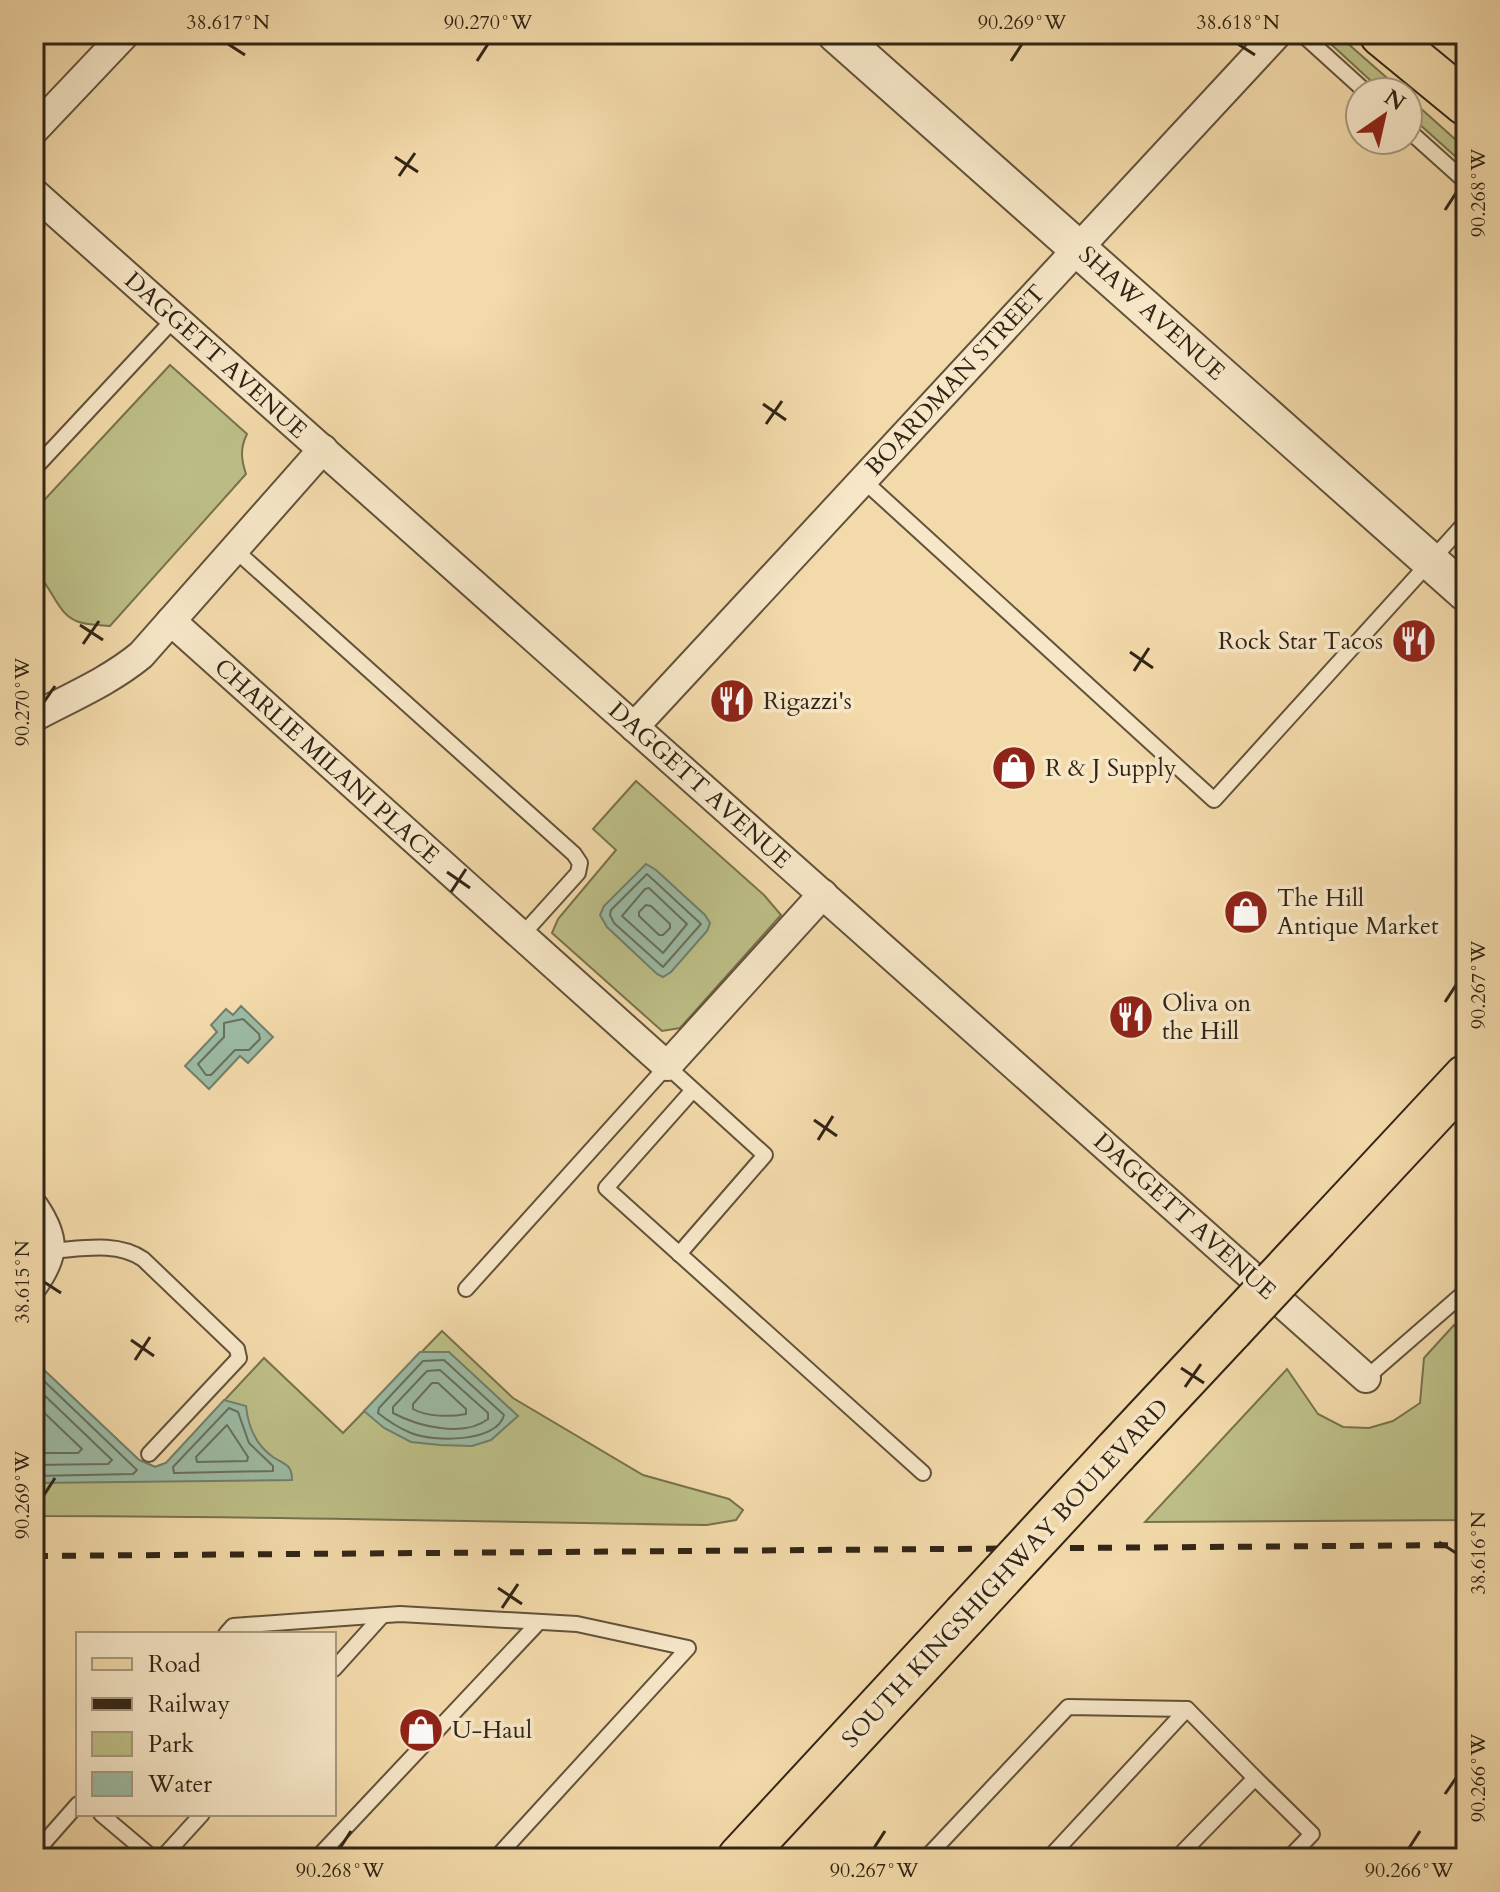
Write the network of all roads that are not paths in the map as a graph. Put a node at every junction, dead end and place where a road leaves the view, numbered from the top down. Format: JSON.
{"nodes":[{"id":1,"x":125,"y":34,"type":"edge"},
{"id":2,"x":836,"y":34,"type":"edge"},
{"id":3,"x":1277,"y":34,"type":"edge"},
{"id":4,"x":1302,"y":34,"type":"edge"},
{"id":5,"x":1382,"y":34,"type":"edge"},
{"id":6,"x":1348,"y":76,"type":"edge"},
{"id":7,"x":1466,"y":103,"type":"edge"},
{"id":8,"x":34,"y":130,"type":"edge"},
{"id":9,"x":1424,"y":144,"type":"edge"},
{"id":10,"x":1466,"y":182,"type":"edge"},
{"id":11,"x":34,"y":193,"type":"edge"},
{"id":12,"x":1078,"y":248,"type":"junction"},
{"id":13,"x":175,"y":318,"type":"junction"},
{"id":14,"x":323,"y":449,"type":"junction"},
{"id":15,"x":34,"y":469,"type":"edge"},
{"id":16,"x":863,"y":480,"type":"junction"},
{"id":17,"x":1466,"y":522,"type":"edge"},
{"id":18,"x":234,"y":549,"type":"junction"},
{"id":19,"x":1430,"y":561,"type":"junction"},
{"id":20,"x":1466,"y":593,"type":"edge"},
{"id":21,"x":171,"y":621,"type":"junction"},
{"id":22,"x":34,"y":717,"type":"edge"},
{"id":23,"x":634,"y":727,"type":"junction"},
{"id":24,"x":823,"y":894,"type":"junction"},
{"id":25,"x":522,"y":935,"type":"junction"},
{"id":26,"x":667,"y":1066,"type":"junction"},
{"id":27,"x":1466,"y":1077,"type":"edge"},
{"id":28,"x":693,"y":1090,"type":"junction"},
{"id":29,"x":34,"y":1207,"type":"edge"},
{"id":30,"x":50,"y":1251,"type":"junction"},
{"id":31,"x":679,"y":1254,"type":"junction"},
{"id":32,"x":34,"y":1284,"type":"edge"},
{"id":33,"x":466,"y":1289,"type":"dead end"},
{"id":34,"x":1466,"y":1291,"type":"edge"},
{"id":35,"x":1366,"y":1378,"type":"joint"},
{"id":36,"x":149,"y":1454,"type":"dead end"},
{"id":37,"x":923,"y":1473,"type":"dead end"},
{"id":38,"x":381,"y":1617,"type":"junction"},
{"id":39,"x":538,"y":1623,"type":"junction"},
{"id":40,"x":228,"y":1632,"type":"edge"},
{"id":41,"x":336,"y":1667,"type":"edge"},
{"id":42,"x":1187,"y":1709,"type":"junction"},
{"id":43,"x":1255,"y":1778,"type":"junction"},
{"id":44,"x":76,"y":1806,"type":"edge"},
{"id":45,"x":103,"y":1816,"type":"edge"},
{"id":46,"x":200,"y":1816,"type":"edge"},
{"id":47,"x":34,"y":1854,"type":"edge"},
{"id":48,"x":153,"y":1858,"type":"edge"},
{"id":49,"x":162,"y":1858,"type":"edge"},
{"id":50,"x":317,"y":1858,"type":"edge"},
{"id":51,"x":496,"y":1858,"type":"edge"},
{"id":52,"x":740,"y":1858,"type":"edge"},
{"id":53,"x":926,"y":1858,"type":"edge"},
{"id":54,"x":1049,"y":1858,"type":"edge"},
{"id":55,"x":1177,"y":1858,"type":"edge"},
{"id":56,"x":1289,"y":1858,"type":"edge"}],
"edges":[{"from":1,"to":8,"type":"street"},
{"from":2,"to":12,"type":"street","name":"SHAW AVENUE"},
{"from":3,"to":12,"type":"street","name":"BOARDMAN STREET"},
{"from":4,"to":6,"type":"lane"},
{"from":5,"to":7,"type":"main road"},
{"from":9,"to":10,"type":"lane"},
{"from":11,"to":13,"type":"street","name":"DAGGETT AVENUE"},
{"from":12,"to":16,"type":"street","name":"BOARDMAN STREET"},
{"from":12,"to":19,"type":"street","name":"SHAW AVENUE"},
{"from":13,"to":14,"type":"street","name":"DAGGETT AVENUE"},
{"from":13,"to":15,"type":"lane"},
{"from":14,"to":18,"type":"street"},
{"from":14,"to":23,"type":"street","name":"DAGGETT AVENUE"},
{"from":16,"to":19,"type":"lane"},
{"from":16,"to":23,"type":"street","name":"BOARDMAN STREET"},
{"from":17,"to":19,"type":"lane"},
{"from":18,"to":21,"type":"street"},
{"from":18,"to":25,"type":"lane"},
{"from":19,"to":20,"type":"street","name":"SHAW AVENUE"},
{"from":21,"to":22,"type":"street"},
{"from":21,"to":25,"type":"street","name":"CHARLIE MILANI PLACE"},
{"from":23,"to":24,"type":"street","name":"DAGGETT AVENUE"},
{"from":24,"to":26,"type":"street"},
{"from":24,"to":35,"type":"street","name":"DAGGETT AVENUE"},
{"from":25,"to":26,"type":"street","name":"CHARLIE MILANI PLACE"},
{"from":26,"to":28,"type":"lane"},
{"from":26,"to":33,"type":"lane"},
{"from":27,"to":52,"type":"main road","name":"SOUTH KINGSHIGHWAY BOULEVARD","bridge":true},
{"from":28,"to":31,"type":"lane"},
{"from":28,"to":31,"type":"lane"},
{"from":29,"to":30,"type":"street"},
{"from":30,"to":32,"type":"street"},
{"from":30,"to":36,"type":"lane"},
{"from":31,"to":37,"type":"lane"},
{"from":34,"to":35,"type":"lane"},
{"from":38,"to":39,"type":"lane"},
{"from":38,"to":40,"type":"lane"},
{"from":38,"to":41,"type":"lane"},
{"from":39,"to":50,"type":"lane"},
{"from":39,"to":51,"type":"lane"},
{"from":42,"to":43,"type":"lane"},
{"from":42,"to":53,"type":"lane"},
{"from":42,"to":54,"type":"lane"},
{"from":43,"to":55,"type":"lane"},
{"from":43,"to":56,"type":"lane"},
{"from":44,"to":47,"type":"lane"},
{"from":45,"to":48,"type":"lane"},
{"from":46,"to":49,"type":"lane"}]}
